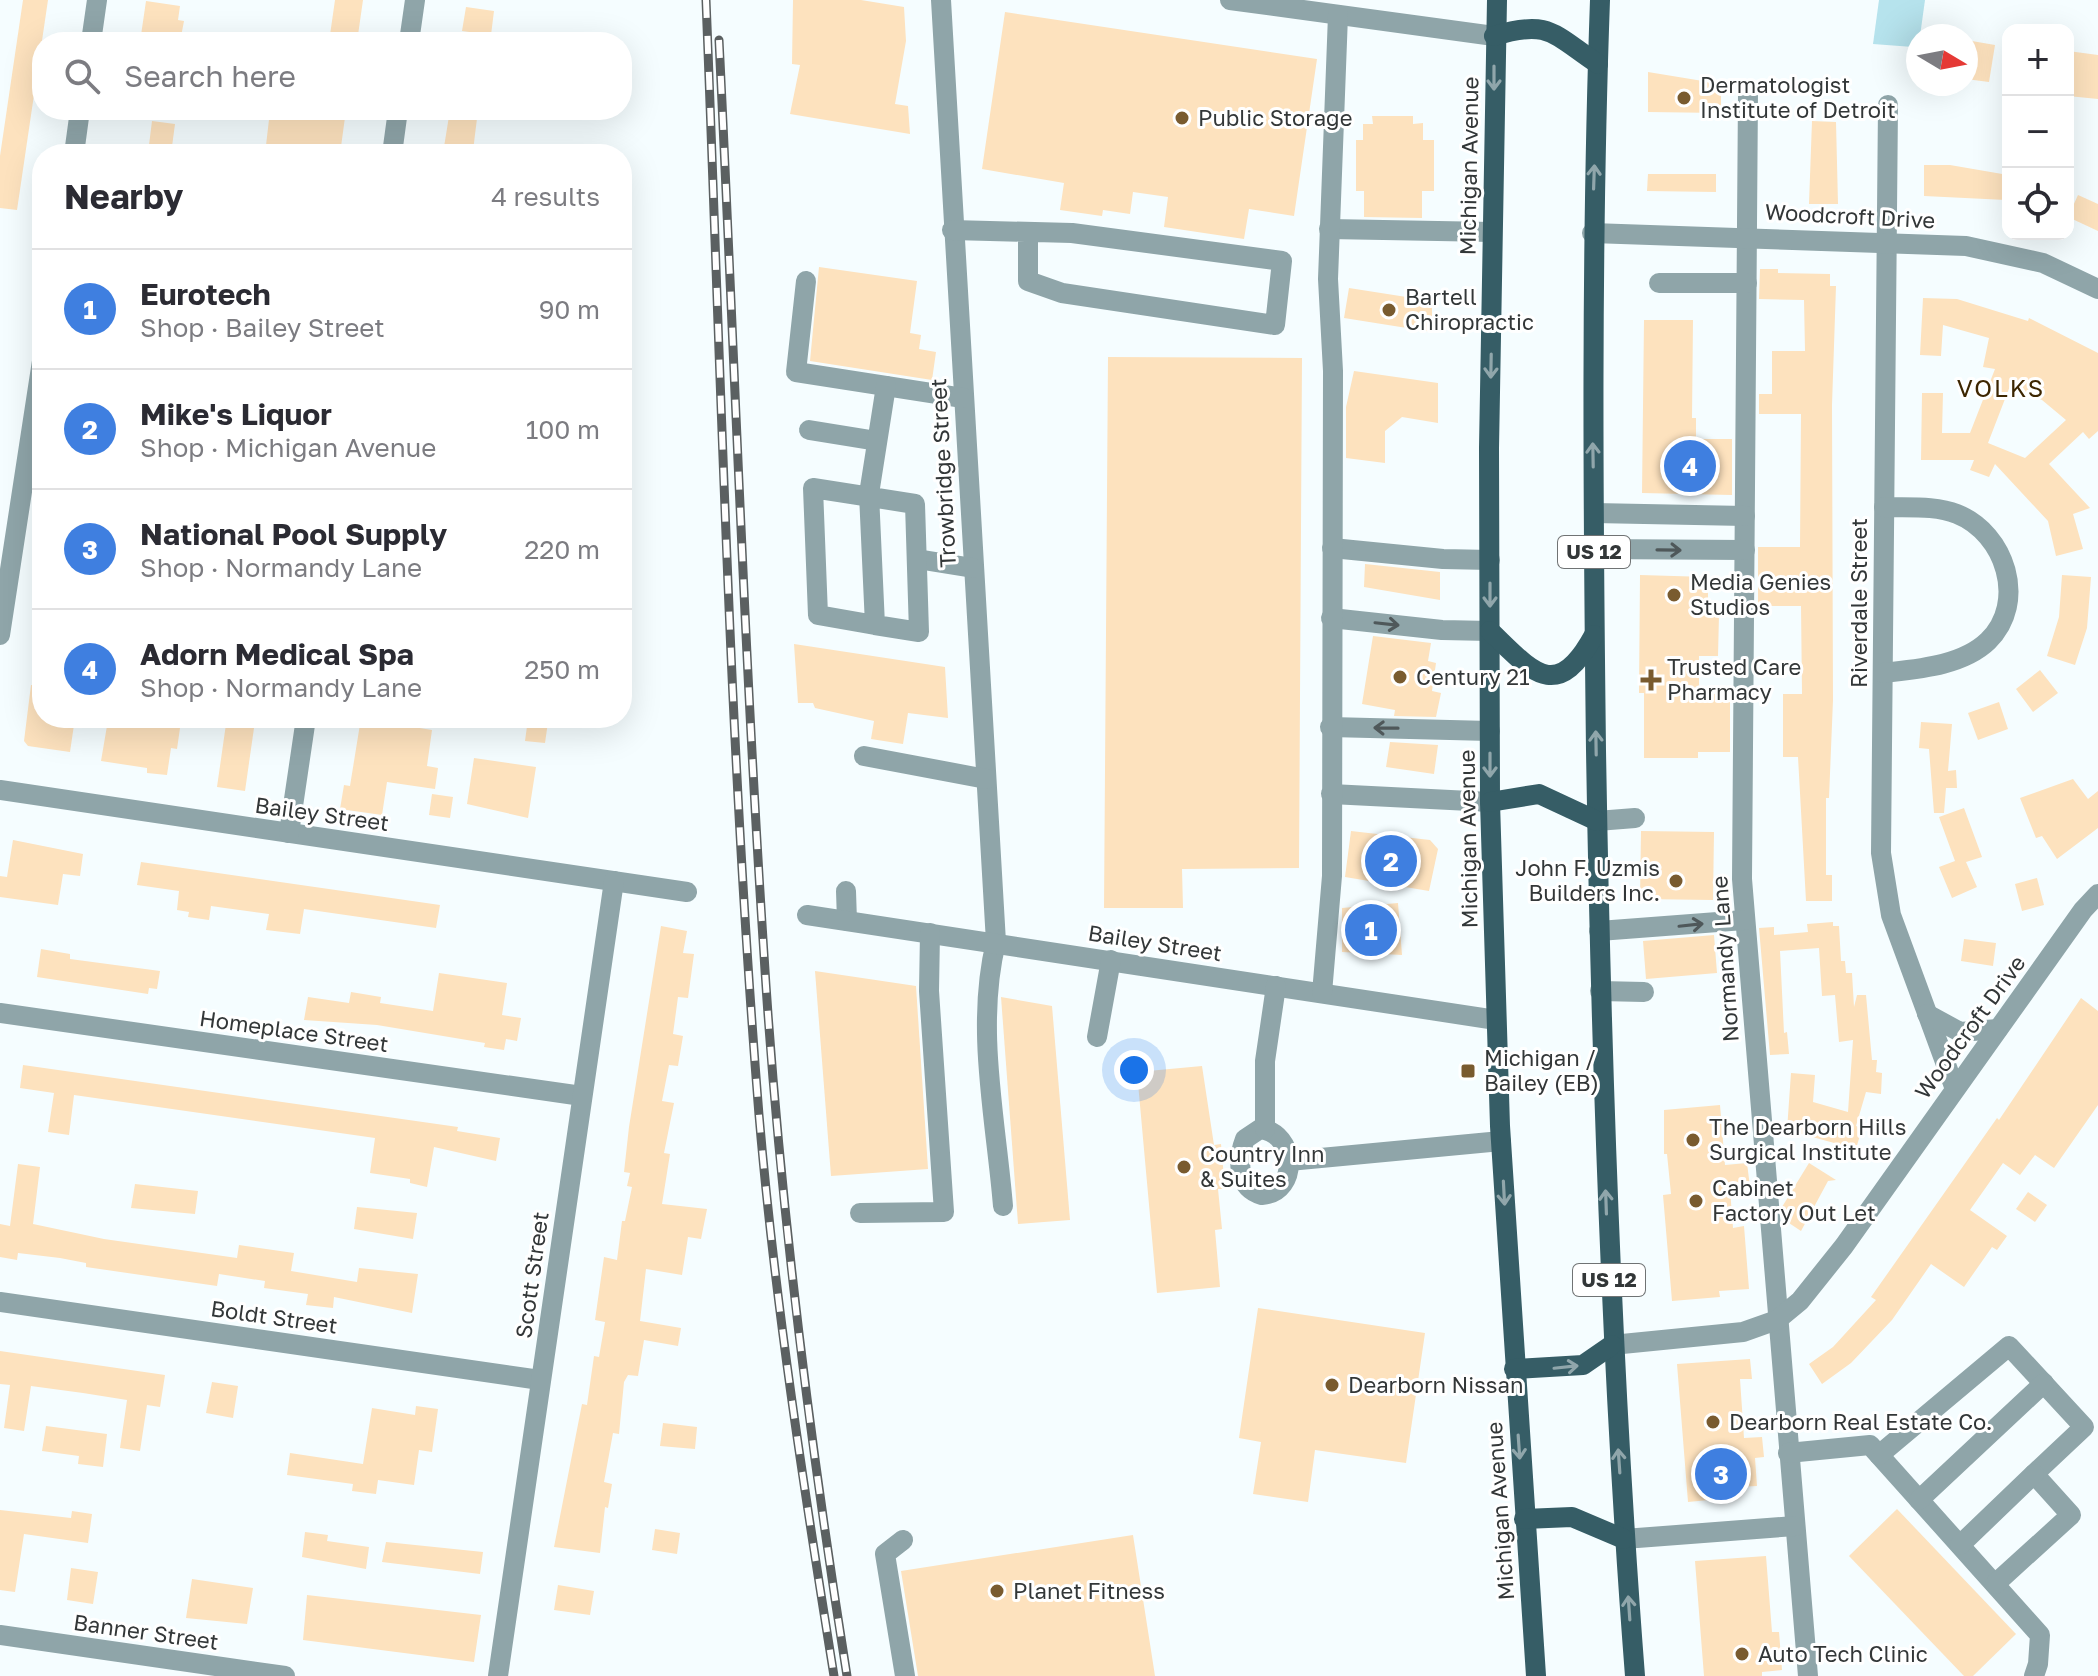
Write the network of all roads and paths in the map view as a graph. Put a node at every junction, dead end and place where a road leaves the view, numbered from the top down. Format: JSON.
{"nodes":[{"id":1,"x":97,"y":0,"type":"edge"},
{"id":2,"x":415,"y":0,"type":"edge"},
{"id":3,"x":941,"y":0,"type":"edge"},
{"id":4,"x":1230,"y":0,"type":"edge"},
{"id":5,"x":1497,"y":0,"type":"edge"},
{"id":6,"x":1600,"y":0,"type":"edge"},
{"id":7,"x":1268,"y":3,"type":"edge"},
{"id":8,"x":1308,"y":5,"type":"edge"},
{"id":9,"x":1338,"y":15,"type":"junction"},
{"id":10,"x":92,"y":32,"type":"edge"},
{"id":11,"x":410,"y":32,"type":"edge"},
{"id":12,"x":1494,"y":36,"type":"junction"},
{"id":13,"x":1598,"y":64,"type":"junction"},
{"id":14,"x":1748,"y":93,"type":"dead end"},
{"id":15,"x":1888,"y":105,"type":"dead end"},
{"id":16,"x":79,"y":120,"type":"edge"},
{"id":17,"x":397,"y":120,"type":"edge"},
{"id":18,"x":75,"y":144,"type":"edge"},
{"id":19,"x":393,"y":144,"type":"edge"},
{"id":20,"x":1329,"y":229,"type":"junction"},
{"id":21,"x":952,"y":230,"type":"junction"},
{"id":22,"x":1028,"y":232,"type":"junction"},
{"id":23,"x":1492,"y":232,"type":"junction"},
{"id":24,"x":1592,"y":233,"type":"junction"},
{"id":25,"x":1747,"y":236,"type":"junction"},
{"id":26,"x":1886,"y":242,"type":"junction"},
{"id":27,"x":806,"y":281,"type":"dead end"},
{"id":28,"x":1659,"y":283,"type":"dead end"},
{"id":29,"x":1747,"y":283,"type":"junction"},
{"id":30,"x":2098,"y":289,"type":"edge"},
{"id":31,"x":886,"y":386,"type":"junction"},
{"id":32,"x":963,"y":398,"type":"junction"},
{"id":33,"x":32,"y":426,"type":"edge"},
{"id":34,"x":809,"y":430,"type":"dead end"},
{"id":35,"x":877,"y":441,"type":"junction"},
{"id":36,"x":869,"y":494,"type":"junction"},
{"id":37,"x":1884,"y":507,"type":"junction"},
{"id":38,"x":1594,"y":513,"type":"junction"},
{"id":39,"x":1745,"y":516,"type":"junction"},
{"id":40,"x":1332,"y":548,"type":"junction"},
{"id":41,"x":1594,"y":549,"type":"junction"},
{"id":42,"x":1745,"y":550,"type":"junction"},
{"id":43,"x":917,"y":559,"type":"junction"},
{"id":44,"x":1490,"y":560,"type":"junction"},
{"id":45,"x":973,"y":568,"type":"junction"},
{"id":46,"x":1331,"y":618,"type":"junction"},
{"id":47,"x":875,"y":625,"type":"junction"},
{"id":48,"x":1490,"y":631,"type":"junction"},
{"id":49,"x":1595,"y":634,"type":"junction"},
{"id":50,"x":0,"y":635,"type":"edge"},
{"id":51,"x":1883,"y":673,"type":"junction"},
{"id":52,"x":1330,"y":727,"type":"junction"},
{"id":53,"x":305,"y":728,"type":"edge"},
{"id":54,"x":1490,"y":731,"type":"junction"},
{"id":55,"x":864,"y":756,"type":"dead end"},
{"id":56,"x":986,"y":779,"type":"junction"},
{"id":57,"x":0,"y":790,"type":"edge"},
{"id":58,"x":1331,"y":794,"type":"junction"},
{"id":59,"x":1490,"y":802,"type":"junction"},
{"id":60,"x":1635,"y":818,"type":"dead end"},
{"id":61,"x":1597,"y":821,"type":"junction"},
{"id":62,"x":289,"y":833,"type":"junction"},
{"id":63,"x":614,"y":881,"type":"junction"},
{"id":64,"x":846,"y":891,"type":"dead end"},
{"id":65,"x":687,"y":892,"type":"dead end"},
{"id":66,"x":2098,"y":894,"type":"edge"},
{"id":67,"x":807,"y":915,"type":"dead end"},
{"id":68,"x":1744,"y":920,"type":"junction"},
{"id":69,"x":847,"y":921,"type":"junction"},
{"id":70,"x":1599,"y":931,"type":"junction"},
{"id":71,"x":930,"y":933,"type":"junction"},
{"id":72,"x":996,"y":942,"type":"junction"},
{"id":73,"x":1111,"y":960,"type":"junction"},
{"id":74,"x":1276,"y":986,"type":"junction"},
{"id":75,"x":1600,"y":991,"type":"junction"},
{"id":76,"x":1644,"y":992,"type":"dead end"},
{"id":77,"x":1322,"y":993,"type":"junction"},
{"id":78,"x":0,"y":1013,"type":"edge"},
{"id":79,"x":1927,"y":1014,"type":"junction"},
{"id":80,"x":1496,"y":1020,"type":"junction"},
{"id":81,"x":1998,"y":1029,"type":"junction"},
{"id":82,"x":1097,"y":1037,"type":"dead end"},
{"id":83,"x":1955,"y":1089,"type":"junction"},
{"id":84,"x":582,"y":1096,"type":"junction"},
{"id":85,"x":1265,"y":1129,"type":"junction"},
{"id":86,"x":1501,"y":1141,"type":"junction"},
{"id":87,"x":1289,"y":1161,"type":"junction"},
{"id":88,"x":1003,"y":1206,"type":"dead end"},
{"id":89,"x":860,"y":1213,"type":"dead end"},
{"id":90,"x":0,"y":1302,"type":"edge"},
{"id":91,"x":1777,"y":1320,"type":"junction"},
{"id":92,"x":1612,"y":1345,"type":"junction"},
{"id":93,"x":1514,"y":1369,"type":"junction"},
{"id":94,"x":540,"y":1380,"type":"junction"},
{"id":95,"x":2044,"y":1383,"type":"junction"},
{"id":96,"x":1788,"y":1453,"type":"junction"},
{"id":97,"x":1879,"y":1455,"type":"junction"},
{"id":98,"x":2034,"y":1474,"type":"junction"},
{"id":99,"x":1919,"y":1500,"type":"junction"},
{"id":100,"x":1524,"y":1519,"type":"junction"},
{"id":101,"x":1795,"y":1526,"type":"junction"},
{"id":102,"x":1624,"y":1539,"type":"junction"},
{"id":103,"x":903,"y":1540,"type":"dead end"},
{"id":104,"x":1960,"y":1545,"type":"junction"},
{"id":105,"x":1995,"y":1584,"type":"junction"},
{"id":106,"x":0,"y":1635,"type":"edge"},
{"id":107,"x":285,"y":1676,"type":"edge"},
{"id":108,"x":498,"y":1676,"type":"edge"},
{"id":109,"x":905,"y":1676,"type":"edge"},
{"id":110,"x":1536,"y":1676,"type":"edge"},
{"id":111,"x":1635,"y":1676,"type":"edge"},
{"id":112,"x":1808,"y":1676,"type":"edge"},
{"id":113,"x":2034,"y":1676,"type":"edge"}],
"edges":[{"from":1,"to":10,"type":"street"},
{"from":2,"to":11,"type":"street"},
{"from":3,"to":21,"type":"street","name":"Trowbridge Street"},
{"from":4,"to":7,"type":"street"},
{"from":5,"to":12,"type":"main road","name":"Michigan Avenue"},
{"from":6,"to":13,"type":"main road","number":"US 12"},
{"from":7,"to":8,"type":"street"},
{"from":8,"to":9,"type":"street"},
{"from":9,"to":12,"type":"street"},
{"from":9,"to":20,"type":"street"},
{"from":12,"to":13,"type":"main road"},
{"from":12,"to":23,"type":"main road","name":"Michigan Avenue","one_way":true},
{"from":24,"to":13,"type":"main road","number":"US 12","one_way":true},
{"from":14,"to":25,"type":"street","name":"Normandy Lane"},
{"from":15,"to":26,"type":"street","name":"Riverdale Street"},
{"from":16,"to":18,"type":"street"},
{"from":17,"to":19,"type":"street"},
{"from":20,"to":23,"type":"street"},
{"from":20,"to":40,"type":"street"},
{"from":21,"to":22,"type":"street"},
{"from":21,"to":32,"type":"street","name":"Trowbridge Street"},
{"from":22,"to":22,"type":"street"},
{"from":23,"to":44,"type":"main road","name":"Michigan Avenue","one_way":true},
{"from":24,"to":25,"type":"street","name":"Woodcroft Drive"},
{"from":38,"to":24,"type":"main road","number":"US 12","one_way":true},
{"from":25,"to":26,"type":"street","name":"Woodcroft Drive"},
{"from":25,"to":29,"type":"street","name":"Normandy Lane"},
{"from":26,"to":30,"type":"street","name":"Woodcroft Drive"},
{"from":26,"to":37,"type":"street","name":"Riverdale Street"},
{"from":27,"to":31,"type":"street"},
{"from":28,"to":29,"type":"street"},
{"from":29,"to":39,"type":"street","name":"Normandy Lane"},
{"from":31,"to":32,"type":"street"},
{"from":31,"to":35,"type":"street"},
{"from":32,"to":45,"type":"street","name":"Trowbridge Street"},
{"from":33,"to":50,"type":"street"},
{"from":34,"to":35,"type":"street"},
{"from":35,"to":36,"type":"street"},
{"from":36,"to":43,"type":"street"},
{"from":36,"to":47,"type":"street"},
{"from":36,"to":47,"type":"street"},
{"from":37,"to":51,"type":"street","name":"Riverdale Street"},
{"from":37,"to":51,"type":"street"},
{"from":38,"to":39,"type":"street"},
{"from":38,"to":41,"type":"main road","number":"US 12"},
{"from":39,"to":42,"type":"street","name":"Normandy Lane"},
{"from":40,"to":44,"type":"street"},
{"from":40,"to":46,"type":"street"},
{"from":41,"to":42,"type":"street","one_way":true},
{"from":41,"to":49,"type":"main road","number":"US 12"},
{"from":42,"to":68,"type":"street","name":"Normandy Lane"},
{"from":43,"to":45,"type":"street"},
{"from":43,"to":47,"type":"street"},
{"from":44,"to":48,"type":"main road","name":"Michigan Avenue","one_way":true},
{"from":45,"to":56,"type":"street","name":"Trowbridge Street"},
{"from":46,"to":48,"type":"street","one_way":true},
{"from":46,"to":52,"type":"street"},
{"from":48,"to":49,"type":"main road"},
{"from":48,"to":54,"type":"main road","name":"Michigan Avenue"},
{"from":61,"to":49,"type":"main road","number":"US 12","one_way":true},
{"from":51,"to":79,"type":"street","name":"Riverdale Street"},
{"from":54,"to":52,"type":"street","one_way":true},
{"from":52,"to":58,"type":"street"},
{"from":53,"to":62,"type":"street"},
{"from":54,"to":59,"type":"main road","name":"Michigan Avenue","one_way":true},
{"from":55,"to":56,"type":"street"},
{"from":56,"to":72,"type":"street","name":"Trowbridge Street"},
{"from":57,"to":62,"type":"street","name":"Bailey Street"},
{"from":58,"to":59,"type":"street"},
{"from":58,"to":77,"type":"street"},
{"from":59,"to":61,"type":"main road"},
{"from":59,"to":80,"type":"main road","name":"Michigan Avenue"},
{"from":60,"to":61,"type":"street"},
{"from":61,"to":70,"type":"main road","number":"US 12"},
{"from":62,"to":63,"type":"street","name":"Bailey Street"},
{"from":63,"to":65,"type":"street","name":"Bailey Street"},
{"from":63,"to":84,"type":"street","name":"Scott Street"},
{"from":64,"to":69,"type":"street"},
{"from":66,"to":81,"type":"street","name":"Woodcroft Drive"},
{"from":67,"to":69,"type":"street","name":"Bailey Street"},
{"from":70,"to":68,"type":"street","one_way":true},
{"from":68,"to":91,"type":"street","name":"Normandy Lane"},
{"from":69,"to":71,"type":"street","name":"Bailey Street"},
{"from":70,"to":75,"type":"main road","number":"US 12"},
{"from":71,"to":72,"type":"street","name":"Bailey Street"},
{"from":71,"to":89,"type":"street"},
{"from":72,"to":73,"type":"street","name":"Bailey Street"},
{"from":72,"to":88,"type":"street","name":"Trowbridge Street"},
{"from":73,"to":74,"type":"street","name":"Bailey Street"},
{"from":73,"to":82,"type":"street"},
{"from":74,"to":77,"type":"street","name":"Bailey Street"},
{"from":74,"to":85,"type":"street"},
{"from":75,"to":76,"type":"street"},
{"from":92,"to":75,"type":"main road","number":"US 12","one_way":true},
{"from":77,"to":80,"type":"street","name":"Bailey Street"},
{"from":78,"to":84,"type":"street","name":"Homeplace Street"},
{"from":79,"to":81,"type":"street"},
{"from":79,"to":83,"type":"street","name":"Riverdale Street"},
{"from":80,"to":86,"type":"main road","name":"Michigan Avenue"},
{"from":81,"to":83,"type":"street","name":"Woodcroft Drive"},
{"from":83,"to":91,"type":"street","name":"Woodcroft Drive"},
{"from":84,"to":94,"type":"street","name":"Scott Street"},
{"from":85,"to":87,"type":"street"},
{"from":85,"to":87,"type":"street"},
{"from":86,"to":87,"type":"street"},
{"from":86,"to":93,"type":"main road","name":"Michigan Avenue","one_way":true},
{"from":90,"to":94,"type":"street","name":"Boldt Street"},
{"from":91,"to":92,"type":"street","name":"Woodcroft Drive"},
{"from":91,"to":96,"type":"street","name":"Normandy Lane"},
{"from":93,"to":92,"type":"main road","one_way":true},
{"from":102,"to":92,"type":"main road","number":"US 12","one_way":true},
{"from":93,"to":100,"type":"main road","name":"Michigan Avenue","one_way":true},
{"from":94,"to":108,"type":"street","name":"Scott Street"},
{"from":95,"to":97,"type":"street"},
{"from":95,"to":98,"type":"street"},
{"from":95,"to":99,"type":"street"},
{"from":96,"to":97,"type":"street"},
{"from":96,"to":101,"type":"street","name":"Normandy Lane"},
{"from":97,"to":99,"type":"street"},
{"from":98,"to":104,"type":"street"},
{"from":98,"to":105,"type":"street"},
{"from":99,"to":104,"type":"street"},
{"from":100,"to":102,"type":"main road"},
{"from":100,"to":110,"type":"main road","name":"Michigan Avenue"},
{"from":101,"to":102,"type":"street"},
{"from":101,"to":112,"type":"street","name":"Normandy Lane"},
{"from":111,"to":102,"type":"main road","number":"US 12","one_way":true},
{"from":103,"to":109,"type":"street"},
{"from":104,"to":105,"type":"street"},
{"from":105,"to":113,"type":"street"},
{"from":106,"to":107,"type":"street","name":"Banner Street"}]}
